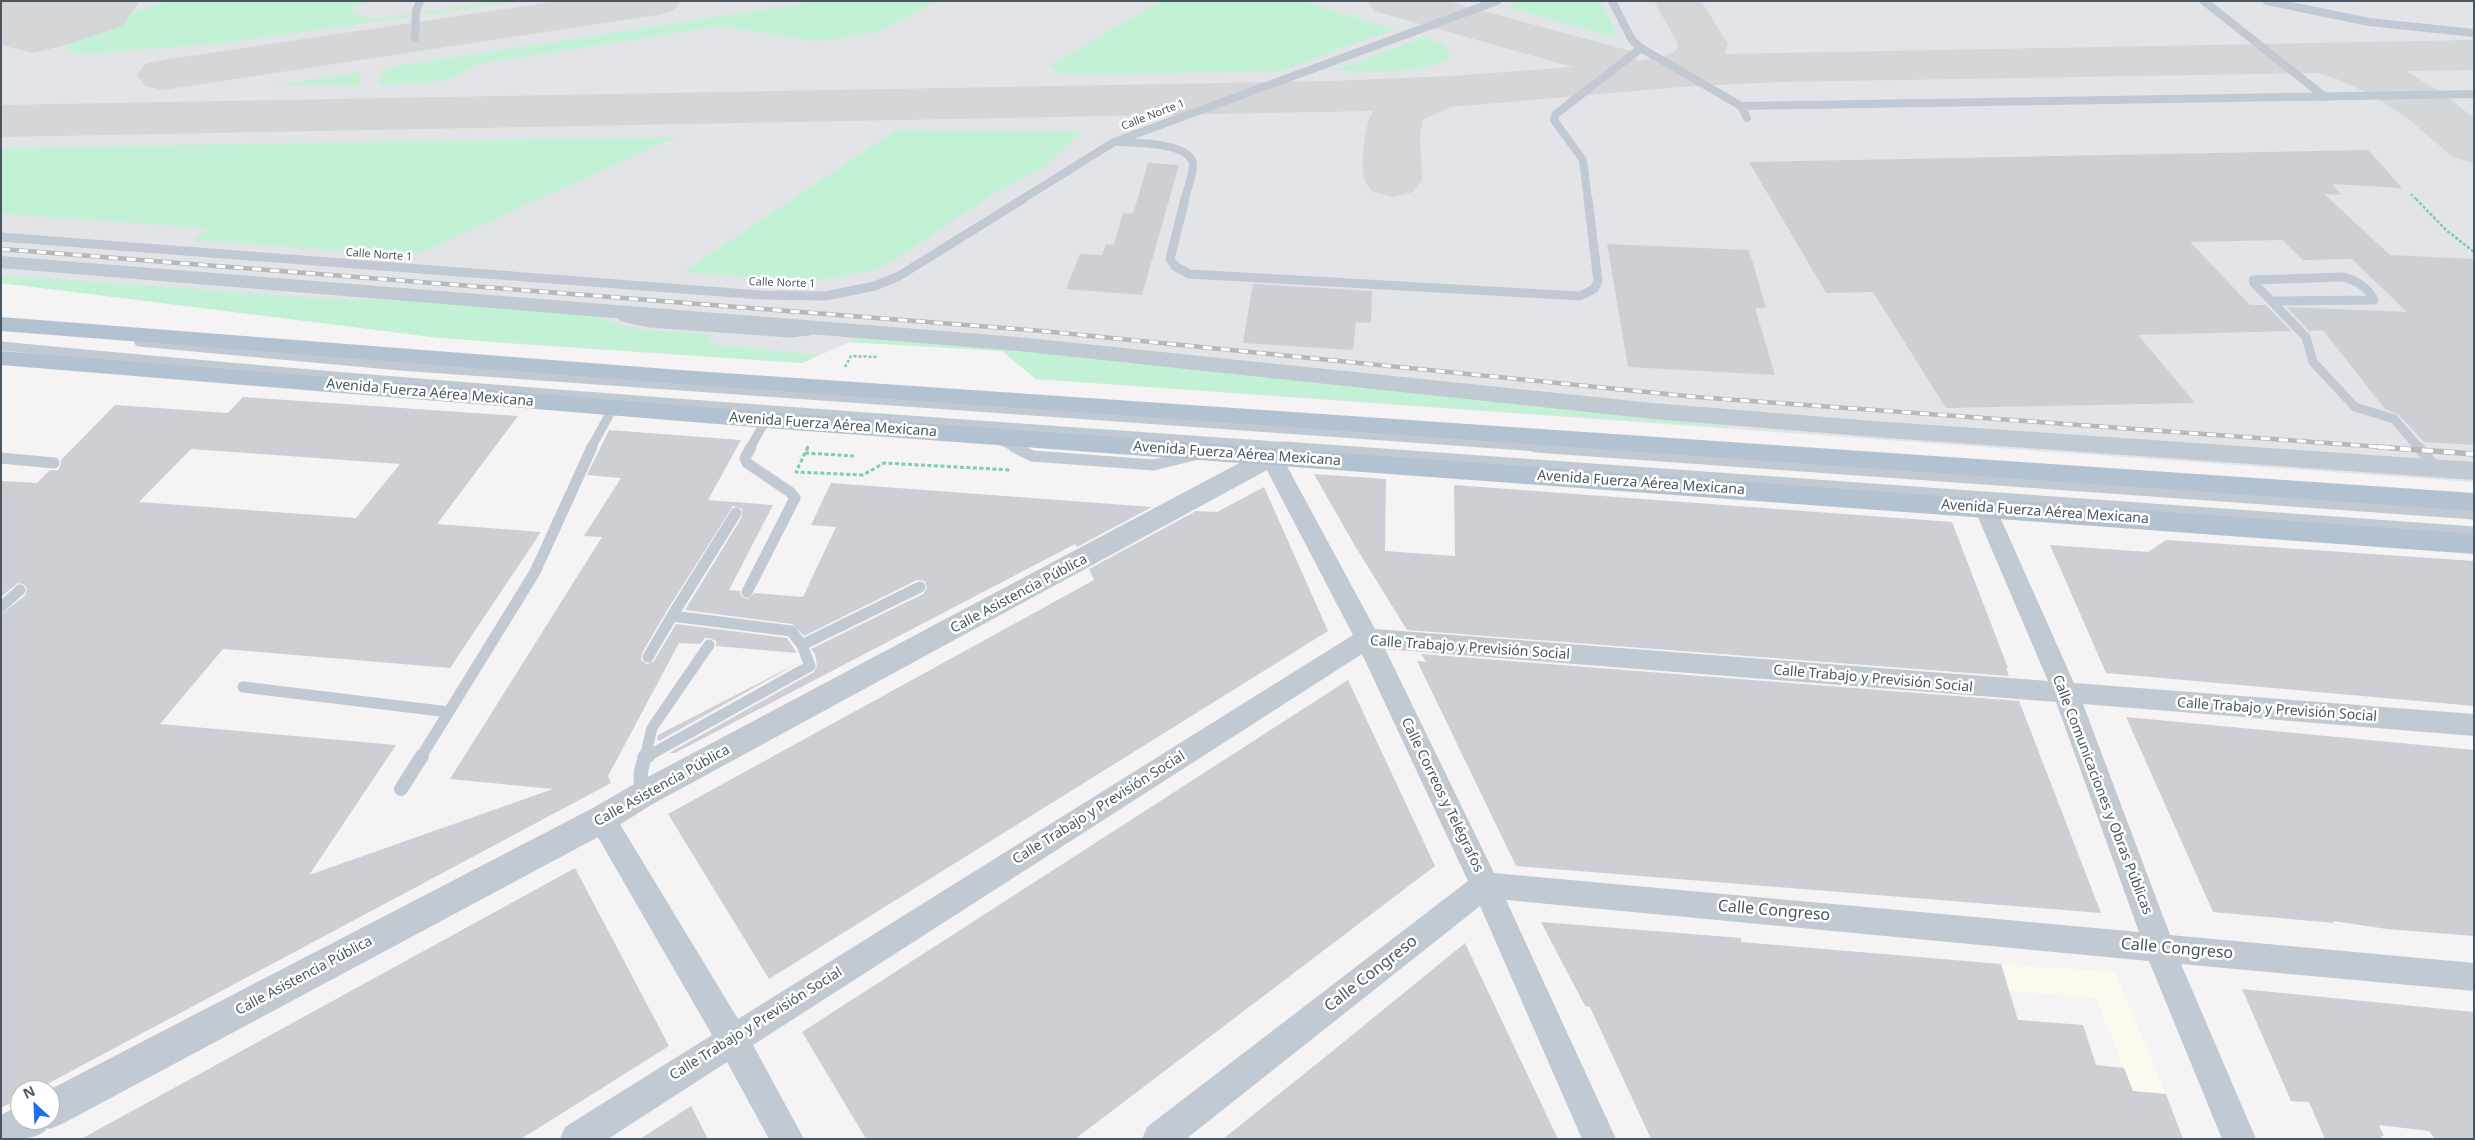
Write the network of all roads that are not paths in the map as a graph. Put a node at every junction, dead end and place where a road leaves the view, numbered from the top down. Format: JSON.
{"nodes":[{"id":1,"x":420,"y":1,"type":"edge"},
{"id":2,"x":1498,"y":1,"type":"edge"},
{"id":3,"x":1612,"y":1,"type":"edge"},
{"id":4,"x":2204,"y":1,"type":"edge"},
{"id":5,"x":2267,"y":1,"type":"edge"},
{"id":6,"x":2474,"y":33,"type":"edge"},
{"id":7,"x":415,"y":38,"type":"dead end"},
{"id":8,"x":1641,"y":48,"type":"junction"},
{"id":9,"x":2474,"y":94,"type":"edge"},
{"id":10,"x":2325,"y":97,"type":"junction"},
{"id":11,"x":1741,"y":106,"type":"junction"},
{"id":12,"x":1748,"y":118,"type":"dead end"},
{"id":13,"x":1114,"y":142,"type":"junction"},
{"id":14,"x":1,"y":237,"type":"edge"},
{"id":15,"x":1,"y":262,"type":"edge"},
{"id":16,"x":2272,"y":302,"type":"junction"},
{"id":17,"x":1,"y":314,"type":"edge"},
{"id":18,"x":1,"y":324,"type":"edge"},
{"id":19,"x":1,"y":331,"type":"edge"},
{"id":20,"x":126,"y":334,"type":"junction"},
{"id":21,"x":1,"y":346,"type":"edge"},
{"id":22,"x":1,"y":358,"type":"edge"},
{"id":23,"x":613,"y":408,"type":"junction"},
{"id":24,"x":766,"y":420,"type":"junction"},
{"id":25,"x":1271,"y":457,"type":"junction"},
{"id":26,"x":1,"y":458,"type":"edge"},
{"id":27,"x":54,"y":463,"type":"dead end"},
{"id":28,"x":2437,"y":469,"type":"junction"},
{"id":29,"x":2474,"y":471,"type":"edge"},
{"id":30,"x":2474,"y":502,"type":"edge"},
{"id":31,"x":1985,"y":508,"type":"junction"},
{"id":32,"x":736,"y":513,"type":"dead end"},
{"id":33,"x":2474,"y":514,"type":"edge"},
{"id":34,"x":2474,"y":532,"type":"edge"},
{"id":35,"x":2474,"y":544,"type":"edge"},
{"id":36,"x":920,"y":586,"type":"dead end"},
{"id":37,"x":20,"y":590,"type":"dead end"},
{"id":38,"x":747,"y":592,"type":"dead end"},
{"id":39,"x":1,"y":607,"type":"edge"},
{"id":40,"x":672,"y":616,"type":"junction"},
{"id":41,"x":1367,"y":638,"type":"junction"},
{"id":42,"x":709,"y":645,"type":"dead end"},
{"id":43,"x":802,"y":645,"type":"junction"},
{"id":44,"x":648,"y":657,"type":"dead end"},
{"id":45,"x":243,"y":687,"type":"dead end"},
{"id":46,"x":2066,"y":694,"type":"junction"},
{"id":47,"x":449,"y":712,"type":"junction"},
{"id":48,"x":2474,"y":725,"type":"edge"},
{"id":49,"x":644,"y":758,"type":"junction"},
{"id":50,"x":401,"y":789,"type":"dead end"},
{"id":51,"x":640,"y":796,"type":"junction"},
{"id":52,"x":602,"y":819,"type":"junction"},
{"id":53,"x":1485,"y":885,"type":"junction"},
{"id":54,"x":2160,"y":947,"type":"junction"},
{"id":55,"x":2474,"y":977,"type":"edge"},
{"id":56,"x":732,"y":1039,"type":"junction"},
{"id":57,"x":60,"y":1105,"type":"edge"},
{"id":58,"x":12,"y":1130,"type":"edge"},
{"id":59,"x":1,"y":1136,"type":"edge"},
{"id":60,"x":577,"y":1139,"type":"edge"},
{"id":61,"x":787,"y":1139,"type":"edge"},
{"id":62,"x":1159,"y":1139,"type":"edge"},
{"id":63,"x":1600,"y":1139,"type":"edge"},
{"id":64,"x":2239,"y":1139,"type":"edge"}],
"edges":[{"from":1,"to":7,"type":"lane"},
{"from":2,"to":13,"type":"lane","name":"Calle Norte 1"},
{"from":3,"to":8,"type":"lane"},
{"from":4,"to":10,"type":"lane"},
{"from":5,"to":6,"type":"lane"},
{"from":8,"to":11,"type":"lane"},
{"from":8,"to":13,"type":"lane"},
{"from":9,"to":10,"type":"lane"},
{"from":10,"to":11,"type":"lane"},
{"from":11,"to":12,"type":"lane"},
{"from":13,"to":14,"type":"lane","name":"Calle Norte 1"},
{"from":15,"to":28,"type":"street"},
{"from":16,"to":16,"type":"lane"},
{"from":16,"to":28,"type":"lane"},
{"from":17,"to":20,"type":"main road"},
{"from":18,"to":20,"type":"main road"},
{"from":19,"to":33,"type":"lane"},
{"from":20,"to":30,"type":"main road"},
{"from":21,"to":34,"type":"lane"},
{"from":22,"to":23,"type":"main road","name":"Avenida Fuerza Aérea Mexicana"},
{"from":23,"to":24,"type":"main road","name":"Avenida Fuerza Aérea Mexicana"},
{"from":23,"to":47,"type":"lane"},
{"from":24,"to":25,"type":"main road","name":"Avenida Fuerza Aérea Mexicana"},
{"from":24,"to":38,"type":"lane"},
{"from":25,"to":31,"type":"main road","name":"Avenida Fuerza Aérea Mexicana"},
{"from":25,"to":41,"type":"street","name":"Calle Correos y Telégrafos"},
{"from":25,"to":51,"type":"street","name":"Calle Asistencia Pública"},
{"from":26,"to":27,"type":"lane"},
{"from":28,"to":29,"type":"street"},
{"from":31,"to":35,"type":"main road","name":"Avenida Fuerza Aérea Mexicana"},
{"from":31,"to":46,"type":"street","name":"Calle Comunicaciones y Obras Públicas"},
{"from":32,"to":40,"type":"lane"},
{"from":36,"to":43,"type":"lane"},
{"from":37,"to":39,"type":"lane"},
{"from":40,"to":43,"type":"lane"},
{"from":40,"to":44,"type":"lane"},
{"from":41,"to":46,"type":"street","name":"Calle Trabajo y Previsión Social"},
{"from":41,"to":53,"type":"street","name":"Calle Correos y Telégrafos"},
{"from":41,"to":56,"type":"street","name":"Calle Trabajo y Previsión Social"},
{"from":42,"to":49,"type":"lane"},
{"from":43,"to":49,"type":"lane"},
{"from":45,"to":47,"type":"lane"},
{"from":46,"to":48,"type":"street","name":"Calle Trabajo y Previsión Social"},
{"from":46,"to":54,"type":"street","name":"Calle Comunicaciones y Obras Públicas"},
{"from":47,"to":50,"type":"lane"},
{"from":49,"to":51,"type":"lane"},
{"from":51,"to":52,"type":"street","name":"Calle Asistencia Pública"},
{"from":52,"to":56,"type":"street"},
{"from":52,"to":57,"type":"street","name":"Calle Asistencia Pública"},
{"from":53,"to":54,"type":"street","name":"Calle Congreso"},
{"from":53,"to":62,"type":"street","name":"Calle Congreso"},
{"from":53,"to":63,"type":"street","name":"Calle Correos y Telégrafos"},
{"from":54,"to":55,"type":"street","name":"Calle Congreso"},
{"from":54,"to":64,"type":"street","name":"Calle Comunicaciones y Obras Públicas"},
{"from":56,"to":60,"type":"street","name":"Calle Trabajo y Previsión Social"},
{"from":56,"to":61,"type":"street"},
{"from":58,"to":59,"type":"street"}]}
